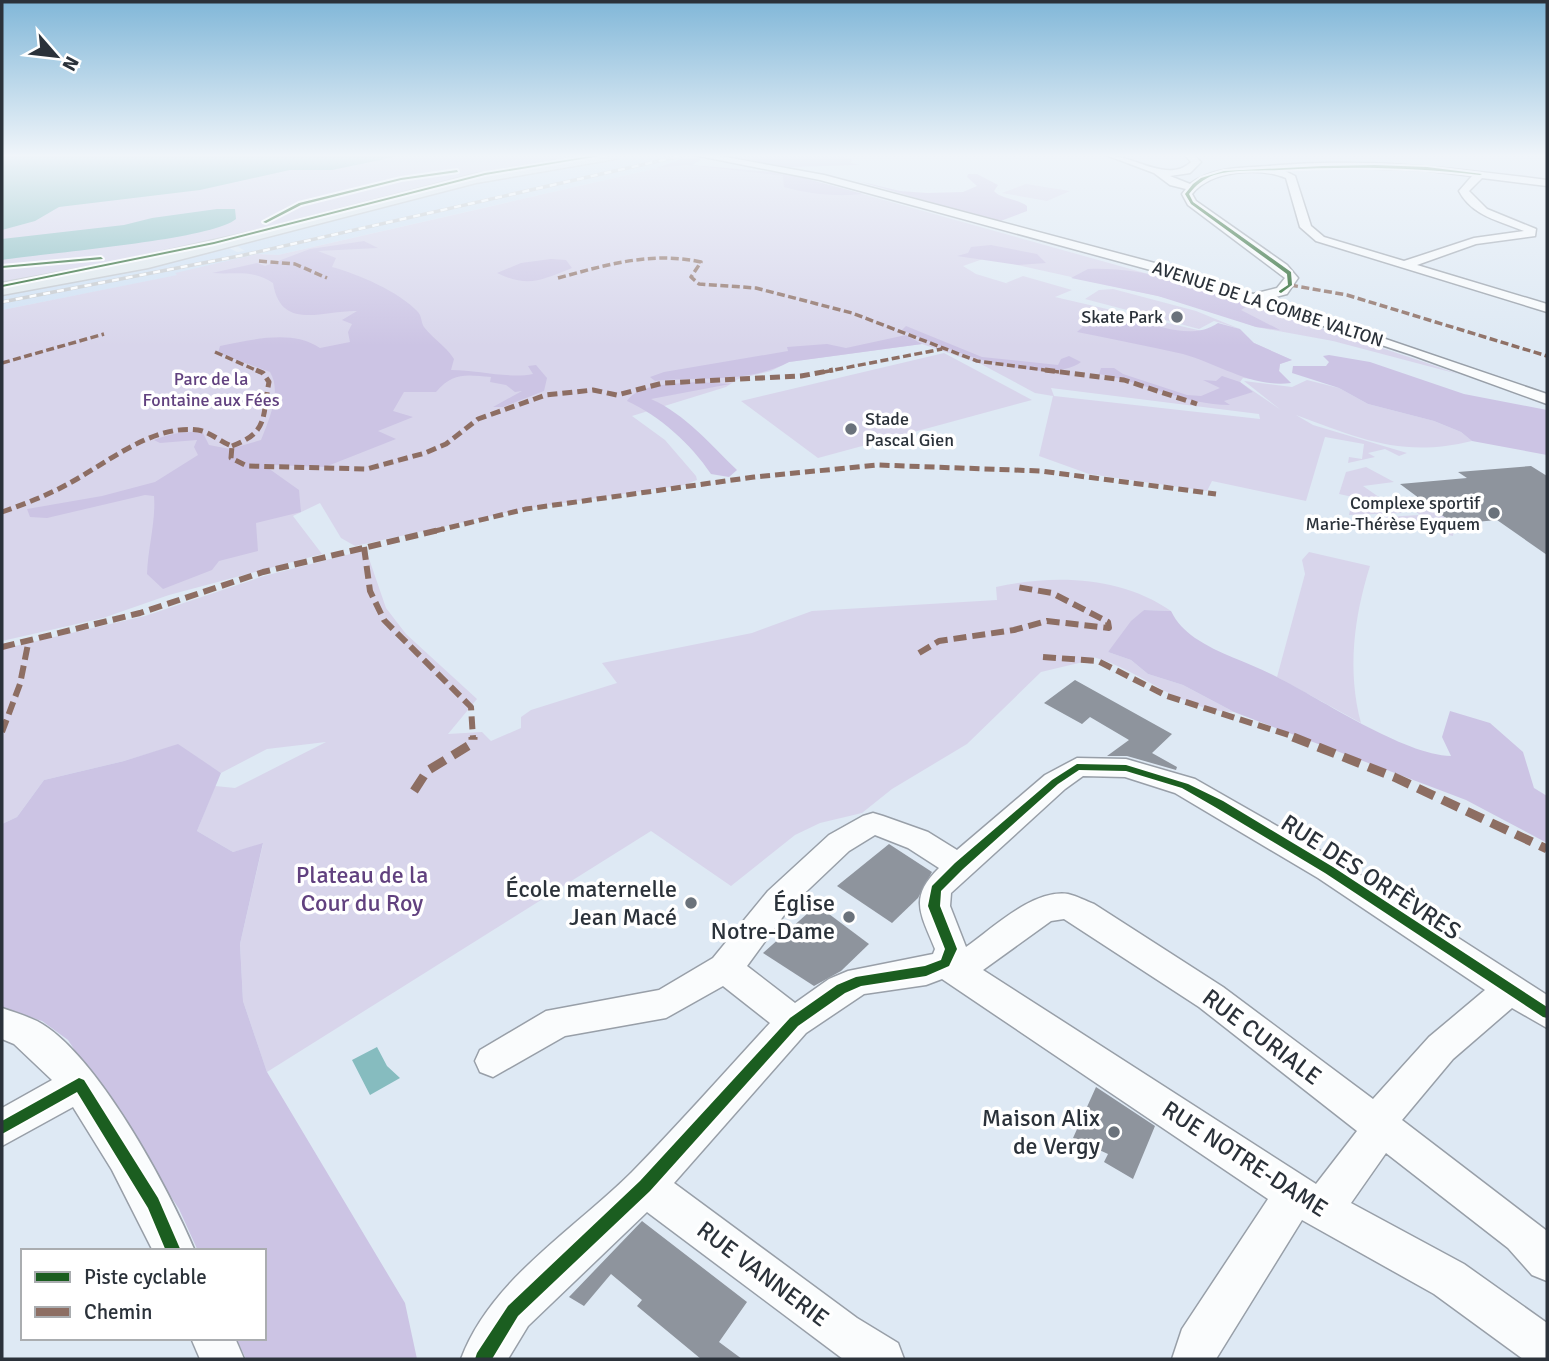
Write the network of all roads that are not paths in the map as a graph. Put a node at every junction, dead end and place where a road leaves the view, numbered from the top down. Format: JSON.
{"nodes":[{"id":1,"x":319,"y":219,"type":"edge"},
{"id":2,"x":325,"y":219,"type":"edge"},
{"id":3,"x":330,"y":219,"type":"edge"},
{"id":4,"x":975,"y":219,"type":"edge"},
{"id":5,"x":1213,"y":219,"type":"edge"},
{"id":6,"x":1303,"y":219,"type":"edge"},
{"id":7,"x":1502,"y":219,"type":"edge"},
{"id":8,"x":294,"y":229,"type":"junction"},
{"id":9,"x":1540,"y":234,"type":"edge"},
{"id":10,"x":1404,"y":265,"type":"junction"},
{"id":11,"x":123,"y":266,"type":"junction"},
{"id":12,"x":2,"y":289,"type":"edge"},
{"id":13,"x":1255,"y":298,"type":"junction"},
{"id":14,"x":1547,"y":308,"type":"edge"},
{"id":15,"x":1547,"y":399,"type":"edge"},
{"id":16,"x":958,"y":866,"type":"junction"},
{"id":17,"x":952,"y":967,"type":"junction"},
{"id":18,"x":725,"y":968,"type":"junction"},
{"id":19,"x":1511,"y":989,"type":"junction"},
{"id":20,"x":1547,"y":1013,"type":"edge"},
{"id":21,"x":2,"y":1023,"type":"edge"},
{"id":22,"x":794,"y":1023,"type":"junction"},
{"id":23,"x":493,"y":1061,"type":"dead end"},
{"id":24,"x":79,"y":1084,"type":"junction"},
{"id":25,"x":1379,"y":1125,"type":"junction"},
{"id":26,"x":2,"y":1128,"type":"edge"},
{"id":27,"x":645,"y":1186,"type":"junction"},
{"id":28,"x":1308,"y":1202,"type":"junction"},
{"id":29,"x":173,"y":1249,"type":"edge"},
{"id":30,"x":1547,"y":1259,"type":"edge"},
{"id":31,"x":214,"y":1340,"type":"edge"},
{"id":32,"x":1547,"y":1350,"type":"edge"},
{"id":33,"x":222,"y":1359,"type":"edge"},
{"id":34,"x":483,"y":1359,"type":"edge"},
{"id":35,"x":882,"y":1359,"type":"edge"},
{"id":36,"x":1195,"y":1359,"type":"edge"}],
"edges":[{"from":1,"to":11,"type":"main road"},
{"from":2,"to":8,"type":"main road"},
{"from":3,"to":8,"type":"main road"},
{"from":4,"to":13,"type":"street","name":"AVENUE DE LA COMBE VALTON"},
{"from":5,"to":13,"type":"street"},
{"from":6,"to":10,"type":"street"},
{"from":7,"to":9,"type":"street"},
{"from":8,"to":11,"type":"main road"},
{"from":9,"to":10,"type":"street"},
{"from":10,"to":14,"type":"street"},
{"from":11,"to":12,"type":"main road"},
{"from":13,"to":15,"type":"street","name":"AVENUE DE LA COMBE VALTON"},
{"from":16,"to":17,"type":"street"},
{"from":16,"to":18,"type":"street"},
{"from":16,"to":19,"type":"street","name":"RUE DES ORFÈVRES"},
{"from":17,"to":22,"type":"street","name":"RUE CURIALE"},
{"from":17,"to":25,"type":"street","name":"RUE CURIALE"},
{"from":17,"to":28,"type":"street","name":"RUE NOTRE-DAME"},
{"from":18,"to":22,"type":"street"},
{"from":18,"to":23,"type":"street"},
{"from":19,"to":20,"type":"street","name":"RUE DES ORFÈVRES"},
{"from":19,"to":25,"type":"street"},
{"from":21,"to":24,"type":"street"},
{"from":22,"to":27,"type":"street","name":"RUE CURIALE"},
{"from":24,"to":26,"type":"street"},
{"from":24,"to":29,"type":"street"},
{"from":25,"to":28,"type":"street"},
{"from":25,"to":30,"type":"street","name":"RUE CURIALE"},
{"from":27,"to":34,"type":"street","name":"RUE CURIALE"},
{"from":27,"to":35,"type":"street","name":"RUE VANNERIE"},
{"from":28,"to":32,"type":"street","name":"RUE NOTRE-DAME"},
{"from":28,"to":36,"type":"street"},
{"from":31,"to":33,"type":"street"}]}
